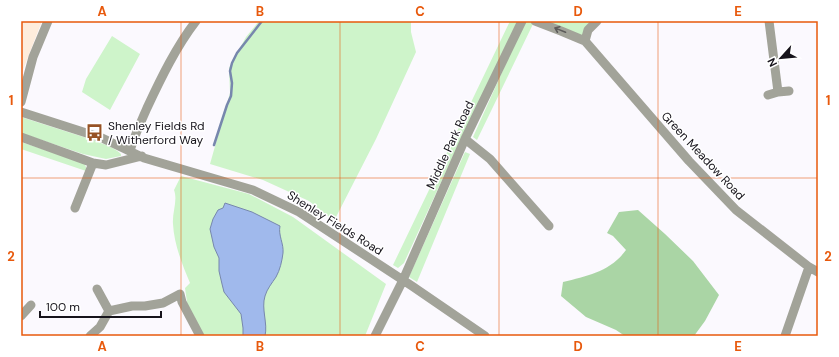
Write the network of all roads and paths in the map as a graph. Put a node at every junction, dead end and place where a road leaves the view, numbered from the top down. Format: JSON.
{"nodes":[{"id":1,"x":48,"y":21,"type":"edge"},
{"id":2,"x":196,"y":21,"type":"edge"},
{"id":3,"x":522,"y":21,"type":"edge"},
{"id":4,"x":535,"y":21,"type":"edge"},
{"id":5,"x":597,"y":21,"type":"edge"},
{"id":6,"x":769,"y":21,"type":"edge"},
{"id":7,"x":585,"y":41,"type":"junction"},
{"id":8,"x":789,"y":91,"type":"dead end"},
{"id":9,"x":778,"y":92,"type":"junction"},
{"id":10,"x":768,"y":95,"type":"dead end"},
{"id":11,"x":21,"y":102,"type":"edge"},
{"id":12,"x":21,"y":112,"type":"edge"},
{"id":13,"x":21,"y":137,"type":"edge"},
{"id":14,"x":465,"y":139,"type":"junction"},
{"id":15,"x":130,"y":151,"type":"junction"},
{"id":16,"x":142,"y":156,"type":"junction"},
{"id":17,"x":93,"y":162,"type":"junction"},
{"id":18,"x":75,"y":208,"type":"dead end"},
{"id":19,"x":549,"y":226,"type":"dead end"},
{"id":20,"x":809,"y":267,"type":"junction"},
{"id":21,"x":818,"y":272,"type":"edge"},
{"id":22,"x":403,"y":280,"type":"junction"},
{"id":23,"x":97,"y":289,"type":"dead end"},
{"id":24,"x":31,"y":305,"type":"dead end"},
{"id":25,"x":109,"y":311,"type":"junction"},
{"id":26,"x":22,"y":312,"type":"edge"},
{"id":27,"x":90,"y":336,"type":"edge"},
{"id":28,"x":200,"y":336,"type":"edge"},
{"id":29,"x":375,"y":336,"type":"edge"},
{"id":30,"x":485,"y":336,"type":"edge"},
{"id":31,"x":785,"y":336,"type":"edge"}],
"edges":[{"from":1,"to":11,"type":"street"},
{"from":2,"to":15,"type":"street"},
{"from":3,"to":14,"type":"street","name":"Middle Park Road"},
{"from":7,"to":4,"type":"street","one_way":true},
{"from":5,"to":7,"type":"street"},
{"from":6,"to":9,"type":"street"},
{"from":7,"to":20,"type":"street","name":"Green Meadow Road"},
{"from":8,"to":9,"type":"street"},
{"from":9,"to":10,"type":"street"},
{"from":12,"to":15,"type":"street","name":"Shenley Fields Road"},
{"from":13,"to":17,"type":"street"},
{"from":14,"to":19,"type":"street"},
{"from":14,"to":22,"type":"street","name":"Middle Park Road"},
{"from":15,"to":16,"type":"street","name":"Shenley Fields Road"},
{"from":16,"to":17,"type":"street"},
{"from":16,"to":22,"type":"street","name":"Shenley Fields Road"},
{"from":17,"to":18,"type":"street"},
{"from":20,"to":21,"type":"street","name":"Green Meadow Road"},
{"from":20,"to":31,"type":"street"},
{"from":22,"to":29,"type":"street","name":"Middle Park Road"},
{"from":22,"to":30,"type":"street","name":"Shenley Fields Road"},
{"from":23,"to":25,"type":"street"},
{"from":24,"to":26,"type":"street"},
{"from":25,"to":27,"type":"street"},
{"from":25,"to":28,"type":"street"}]}
